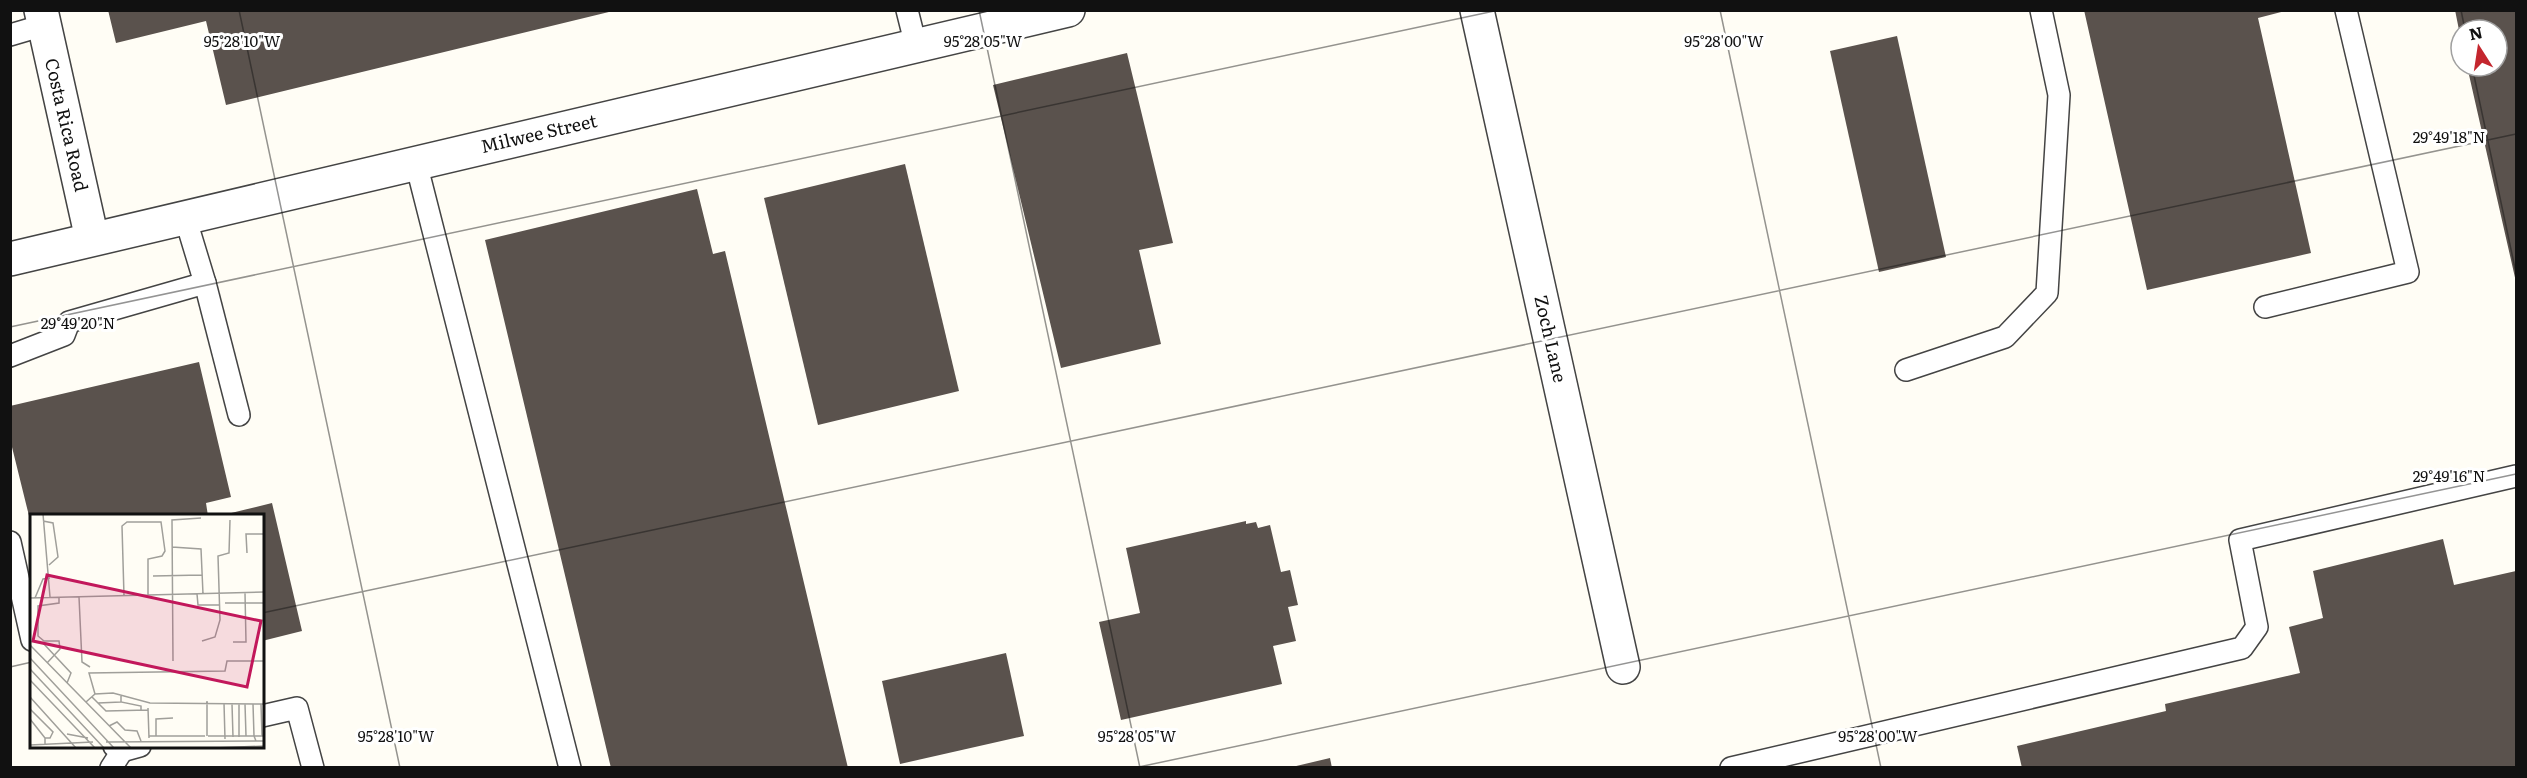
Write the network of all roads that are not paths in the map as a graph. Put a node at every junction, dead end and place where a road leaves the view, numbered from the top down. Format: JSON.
{"nodes":[{"id":1,"x":907,"y":10,"type":"edge"},
{"id":2,"x":1068,"y":10,"type":"edge"},
{"id":3,"x":1477,"y":10,"type":"edge"},
{"id":4,"x":2041,"y":10,"type":"edge"},
{"id":5,"x":2346,"y":10,"type":"edge"},
{"id":6,"x":42,"y":18,"type":"edge"},
{"id":7,"x":10,"y":35,"type":"edge"},
{"id":8,"x":916,"y":46,"type":"junction"},
{"id":9,"x":416,"y":163,"type":"junction"},
{"id":10,"x":185,"y":217,"type":"junction"},
{"id":11,"x":93,"y":239,"type":"junction"},
{"id":12,"x":10,"y":259,"type":"edge"},
{"id":13,"x":205,"y":283,"type":"junction"},
{"id":14,"x":2265,"y":307,"type":"dead end"},
{"id":15,"x":10,"y":356,"type":"edge"},
{"id":16,"x":1906,"y":370,"type":"dead end"},
{"id":17,"x":239,"y":415,"type":"dead end"},
{"id":18,"x":2517,"y":476,"type":"edge"},
{"id":19,"x":10,"y":542,"type":"edge"},
{"id":20,"x":30,"y":631,"type":"edge"},
{"id":21,"x":1623,"y":667,"type":"dead end"},
{"id":22,"x":264,"y":716,"type":"edge"},
{"id":23,"x":313,"y":768,"type":"edge"},
{"id":24,"x":570,"y":768,"type":"edge"},
{"id":25,"x":1731,"y":768,"type":"edge"}],
"edges":[{"from":1,"to":8,"type":"lane"},
{"from":2,"to":8,"type":"street","name":"Milwee Street"},
{"from":3,"to":21,"type":"street","name":"Zoch Lane"},
{"from":4,"to":16,"type":"lane"},
{"from":5,"to":14,"type":"lane"},
{"from":6,"to":7,"type":"lane"},
{"from":6,"to":11,"type":"street","name":"Costa Rica Road"},
{"from":8,"to":9,"type":"street","name":"Milwee Street"},
{"from":9,"to":10,"type":"street","name":"Milwee Street"},
{"from":9,"to":24,"type":"lane"},
{"from":10,"to":11,"type":"street","name":"Milwee Street"},
{"from":10,"to":13,"type":"lane"},
{"from":11,"to":12,"type":"street","name":"Milwee Street"},
{"from":13,"to":15,"type":"lane"},
{"from":13,"to":17,"type":"lane"},
{"from":18,"to":25,"type":"lane"},
{"from":19,"to":20,"type":"lane"},
{"from":22,"to":23,"type":"lane"}]}
